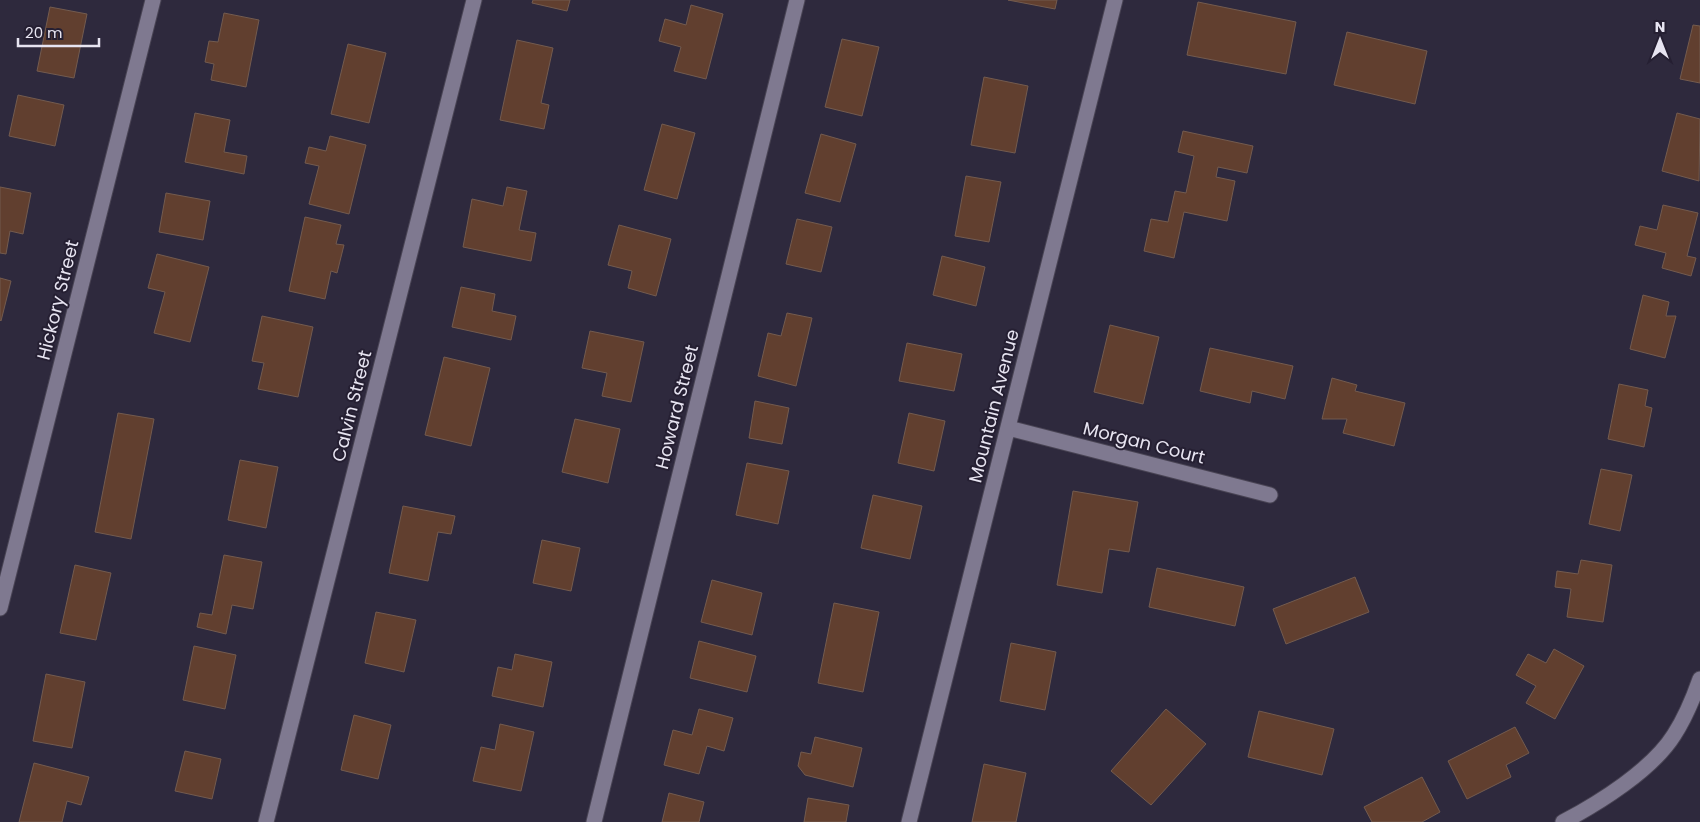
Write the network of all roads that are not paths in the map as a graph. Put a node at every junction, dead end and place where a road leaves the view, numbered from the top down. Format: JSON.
{"nodes":[{"id":1,"x":153,"y":0,"type":"edge"},
{"id":2,"x":474,"y":0,"type":"edge"},
{"id":3,"x":797,"y":0,"type":"edge"},
{"id":4,"x":1115,"y":0,"type":"edge"},
{"id":5,"x":1008,"y":428,"type":"junction"},
{"id":6,"x":1270,"y":495,"type":"dead end"},
{"id":7,"x":0,"y":608,"type":"edge"},
{"id":8,"x":1700,"y":679,"type":"edge"},
{"id":9,"x":1587,"y":810,"type":"junction"},
{"id":10,"x":266,"y":822,"type":"edge"},
{"id":11,"x":594,"y":822,"type":"edge"},
{"id":12,"x":909,"y":822,"type":"edge"},
{"id":13,"x":1563,"y":822,"type":"edge"},
{"id":14,"x":1578,"y":822,"type":"edge"}],
"edges":[{"from":1,"to":7,"type":"street","name":"Hickory Street"},
{"from":2,"to":10,"type":"street","name":"Calvin Street"},
{"from":3,"to":11,"type":"street","name":"Howard Street"},
{"from":4,"to":5,"type":"street","name":"Mountain Avenue"},
{"from":5,"to":6,"type":"street","name":"Morgan Court"},
{"from":5,"to":12,"type":"street","name":"Mountain Avenue"},
{"from":8,"to":9,"type":"street"},
{"from":9,"to":13,"type":"street"},
{"from":9,"to":14,"type":"street"}]}
